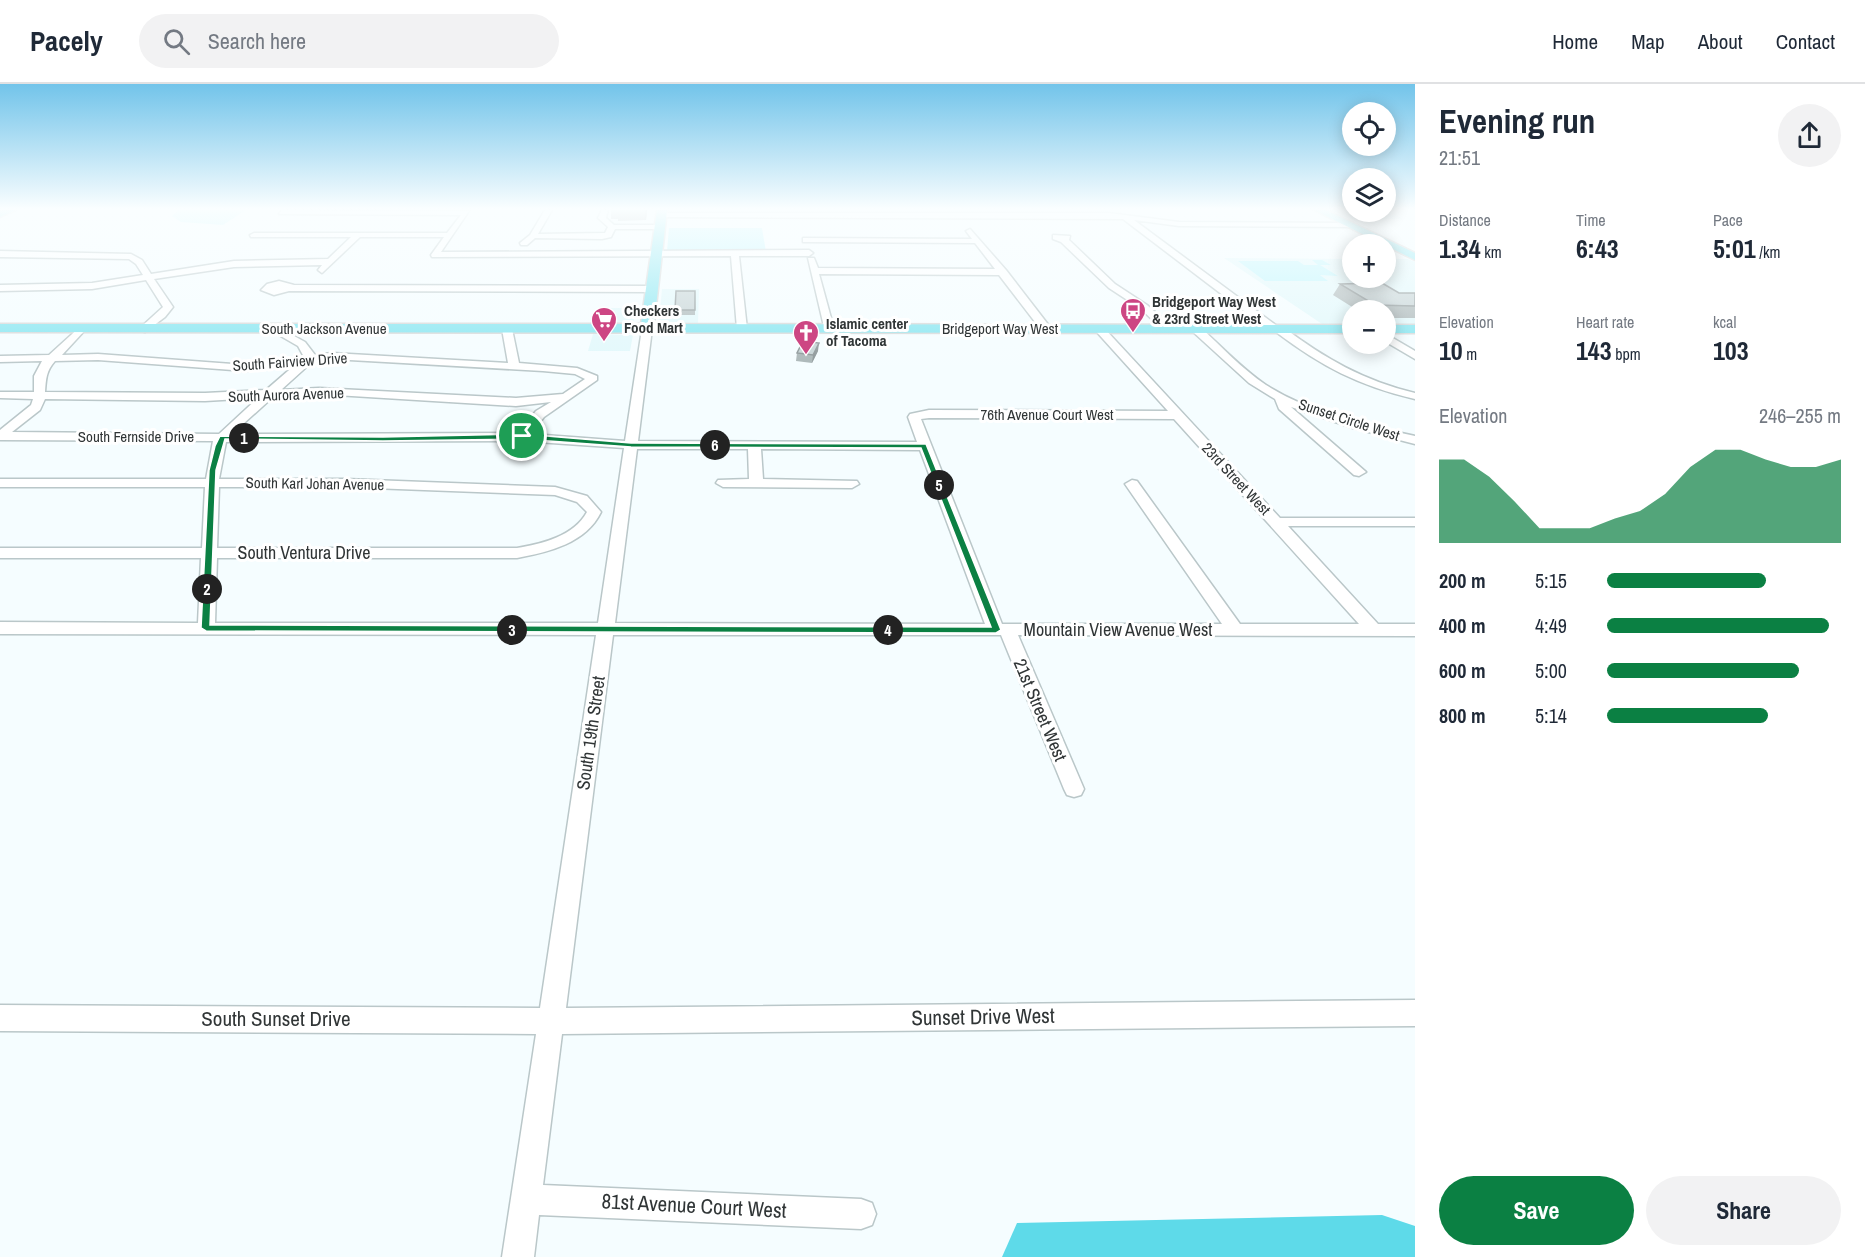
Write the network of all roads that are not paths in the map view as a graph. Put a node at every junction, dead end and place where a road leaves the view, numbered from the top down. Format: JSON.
{"nodes":[{"id":1,"x":141,"y":265,"type":"edge"},
{"id":2,"x":230,"y":265,"type":"edge"},
{"id":3,"x":327,"y":265,"type":"edge"},
{"id":4,"x":655,"y":265,"type":"edge"},
{"id":5,"x":736,"y":265,"type":"edge"},
{"id":6,"x":812,"y":265,"type":"edge"},
{"id":7,"x":997,"y":265,"type":"edge"},
{"id":8,"x":1090,"y":265,"type":"edge"},
{"id":9,"x":1190,"y":265,"type":"edge"},
{"id":10,"x":814,"y":271,"type":"junction"},
{"id":11,"x":1003,"y":272,"type":"junction"},
{"id":12,"x":150,"y":277,"type":"junction"},
{"id":13,"x":0,"y":288,"type":"edge"},
{"id":14,"x":289,"y":288,"type":"dead end"},
{"id":15,"x":303,"y":288,"type":"junction"},
{"id":16,"x":652,"y":289,"type":"junction"},
{"id":17,"x":0,"y":328,"type":"edge"},
{"id":18,"x":82,"y":328,"type":"junction"},
{"id":19,"x":145,"y":328,"type":"junction"},
{"id":20,"x":1167,"y":328,"type":"junction"},
{"id":21,"x":1196,"y":328,"type":"junction"},
{"id":22,"x":1276,"y":328,"type":"junction"},
{"id":23,"x":276,"y":329,"type":"junction"},
{"id":24,"x":507,"y":329,"type":"junction"},
{"id":25,"x":647,"y":329,"type":"junction"},
{"id":26,"x":742,"y":329,"type":"junction"},
{"id":27,"x":829,"y":329,"type":"junction"},
{"id":28,"x":1046,"y":329,"type":"junction"},
{"id":29,"x":1099,"y":329,"type":"junction"},
{"id":30,"x":1342,"y":329,"type":"edge"},
{"id":31,"x":1396,"y":329,"type":"edge"},
{"id":32,"x":1415,"y":329,"type":"edge"},
{"id":33,"x":1396,"y":344,"type":"edge"},
{"id":34,"x":53,"y":356,"type":"junction"},
{"id":35,"x":1415,"y":356,"type":"edge"},
{"id":36,"x":310,"y":357,"type":"junction"},
{"id":37,"x":0,"y":359,"type":"edge"},
{"id":38,"x":514,"y":366,"type":"junction"},
{"id":39,"x":271,"y":394,"type":"junction"},
{"id":40,"x":0,"y":395,"type":"edge"},
{"id":41,"x":40,"y":395,"type":"junction"},
{"id":42,"x":570,"y":395,"type":"junction"},
{"id":43,"x":1415,"y":396,"type":"edge"},
{"id":44,"x":1282,"y":398,"type":"junction"},
{"id":45,"x":1177,"y":415,"type":"junction"},
{"id":46,"x":916,"y":416,"type":"joint"},
{"id":47,"x":0,"y":436,"type":"edge"},
{"id":48,"x":522,"y":436,"type":"junction"},
{"id":49,"x":223,"y":437,"type":"junction"},
{"id":50,"x":1415,"y":440,"type":"edge"},
{"id":51,"x":631,"y":445,"type":"junction"},
{"id":52,"x":754,"y":445,"type":"junction"},
{"id":53,"x":924,"y":446,"type":"junction"},
{"id":54,"x":1359,"y":472,"type":"dead end"},
{"id":55,"x":212,"y":482,"type":"junction"},
{"id":56,"x":0,"y":483,"type":"edge"},
{"id":57,"x":723,"y":483,"type":"dead end"},
{"id":58,"x":756,"y":483,"type":"junction"},
{"id":59,"x":852,"y":484,"type":"dead end"},
{"id":60,"x":1132,"y":484,"type":"dead end"},
{"id":61,"x":594,"y":512,"type":"junction"},
{"id":62,"x":622,"y":512,"type":"junction"},
{"id":63,"x":1276,"y":522,"type":"junction"},
{"id":64,"x":1415,"y":522,"type":"edge"},
{"id":65,"x":0,"y":553,"type":"edge"},
{"id":66,"x":208,"y":553,"type":"junction"},
{"id":67,"x":0,"y":628,"type":"edge"},
{"id":68,"x":206,"y":628,"type":"junction"},
{"id":69,"x":606,"y":629,"type":"junction"},
{"id":70,"x":1002,"y":630,"type":"junction"},
{"id":71,"x":1236,"y":630,"type":"junction"},
{"id":72,"x":1374,"y":630,"type":"junction"},
{"id":73,"x":1415,"y":630,"type":"edge"},
{"id":74,"x":1074,"y":789,"type":"dead end"},
{"id":75,"x":1415,"y":1013,"type":"edge"},
{"id":76,"x":0,"y":1018,"type":"edge"},
{"id":77,"x":551,"y":1021,"type":"junction"},
{"id":78,"x":526,"y":1199,"type":"junction"},
{"id":79,"x":861,"y":1214,"type":"dead end"},
{"id":80,"x":518,"y":1257,"type":"edge"}],
"edges":[{"from":1,"to":12,"type":"street"},
{"from":2,"to":12,"type":"street"},
{"from":3,"to":15,"type":"street"},
{"from":4,"to":16,"type":"main road","name":"South 19th Street"},
{"from":5,"to":26,"type":"street"},
{"from":6,"to":10,"type":"street"},
{"from":7,"to":11,"type":"street"},
{"from":8,"to":20,"type":"street"},
{"from":9,"to":22,"type":"street"},
{"from":10,"to":11,"type":"street"},
{"from":10,"to":27,"type":"street"},
{"from":11,"to":28,"type":"street"},
{"from":12,"to":13,"type":"street"},
{"from":12,"to":19,"type":"street"},
{"from":14,"to":15,"type":"street"},
{"from":15,"to":16,"type":"street"},
{"from":16,"to":25,"type":"main road","name":"South 19th Street"},
{"from":17,"to":18,"type":"main road","name":"South Jackson Avenue"},
{"from":18,"to":19,"type":"main road","name":"South Jackson Avenue"},
{"from":18,"to":34,"type":"street"},
{"from":19,"to":23,"type":"main road","name":"South Jackson Avenue"},
{"from":20,"to":21,"type":"main road","name":"Bridgeport Way West"},
{"from":20,"to":29,"type":"main road","name":"Bridgeport Way West"},
{"from":21,"to":22,"type":"main road","name":"Bridgeport Way West"},
{"from":21,"to":44,"type":"street"},
{"from":22,"to":30,"type":"main road","name":"Bridgeport Way West"},
{"from":22,"to":43,"type":"street"},
{"from":23,"to":24,"type":"main road","name":"South Jackson Avenue"},
{"from":23,"to":36,"type":"street"},
{"from":24,"to":25,"type":"main road","name":"South Jackson Avenue"},
{"from":24,"to":38,"type":"street"},
{"from":25,"to":26,"type":"main road","name":"Bridgeport Way West"},
{"from":25,"to":51,"type":"street","name":"South 19th Street"},
{"from":26,"to":27,"type":"main road","name":"Bridgeport Way West"},
{"from":27,"to":28,"type":"main road","name":"Bridgeport Way West"},
{"from":28,"to":29,"type":"main road","name":"Bridgeport Way West"},
{"from":29,"to":45,"type":"street","name":"23rd Street West"},
{"from":31,"to":32,"type":"main road"},
{"from":33,"to":35,"type":"street"},
{"from":34,"to":36,"type":"street","name":"South Fairview Drive"},
{"from":34,"to":37,"type":"street","name":"South Fairview Drive"},
{"from":34,"to":41,"type":"street"},
{"from":36,"to":38,"type":"street","name":"South Fairview Drive"},
{"from":36,"to":39,"type":"street"},
{"from":38,"to":42,"type":"street","name":"South Fairview Drive"},
{"from":39,"to":41,"type":"street","name":"South Aurora Avenue"},
{"from":39,"to":42,"type":"street","name":"South Aurora Avenue"},
{"from":39,"to":49,"type":"street"},
{"from":40,"to":41,"type":"street","name":"South Aurora Avenue"},
{"from":41,"to":47,"type":"street"},
{"from":42,"to":48,"type":"street"},
{"from":44,"to":50,"type":"street","name":"Sunset Circle West"},
{"from":44,"to":54,"type":"street"},
{"from":45,"to":46,"type":"street","name":"76th Avenue Court West"},
{"from":45,"to":63,"type":"street","name":"23rd Street West"},
{"from":46,"to":53,"type":"street","name":"21st Street West"},
{"from":47,"to":49,"type":"street","name":"South Fernside Drive"},
{"from":48,"to":49,"type":"street","name":"South Fernside Drive"},
{"from":48,"to":51,"type":"street","name":"South Fernside Drive"},
{"from":49,"to":55,"type":"street"},
{"from":51,"to":52,"type":"street","name":"South Fernside Drive"},
{"from":51,"to":62,"type":"street","name":"South 19th Street"},
{"from":52,"to":53,"type":"street","name":"South Fernside Drive"},
{"from":52,"to":58,"type":"street"},
{"from":53,"to":70,"type":"street","name":"21st Street West"},
{"from":55,"to":56,"type":"street","name":"South Karl Johan Avenue"},
{"from":55,"to":61,"type":"street","name":"South Karl Johan Avenue"},
{"from":55,"to":66,"type":"street"},
{"from":57,"to":58,"type":"street"},
{"from":58,"to":59,"type":"street"},
{"from":60,"to":71,"type":"street"},
{"from":61,"to":62,"type":"street"},
{"from":61,"to":66,"type":"street","name":"South Ventura Drive"},
{"from":62,"to":69,"type":"street","name":"South 19th Street"},
{"from":63,"to":64,"type":"street"},
{"from":63,"to":72,"type":"street","name":"23rd Street West"},
{"from":65,"to":66,"type":"street","name":"South Ventura Drive"},
{"from":66,"to":68,"type":"street"},
{"from":67,"to":68,"type":"street","name":"Mountain View Avenue West"},
{"from":68,"to":69,"type":"street","name":"Mountain View Avenue West"},
{"from":69,"to":70,"type":"street","name":"Mountain View Avenue West"},
{"from":69,"to":77,"type":"street","name":"South 19th Street"},
{"from":70,"to":71,"type":"street","name":"Mountain View Avenue West"},
{"from":70,"to":74,"type":"street","name":"21st Street West"},
{"from":71,"to":72,"type":"street","name":"Mountain View Avenue West"},
{"from":72,"to":73,"type":"street","name":"Mountain View Avenue West"},
{"from":75,"to":77,"type":"street","name":"Sunset Drive West"},
{"from":76,"to":77,"type":"street","name":"South Sunset Drive"},
{"from":77,"to":78,"type":"street","name":"South 19th Street"},
{"from":78,"to":79,"type":"street","name":"81st Avenue Court West"},
{"from":78,"to":80,"type":"street","name":"South 19th Street"}]}
